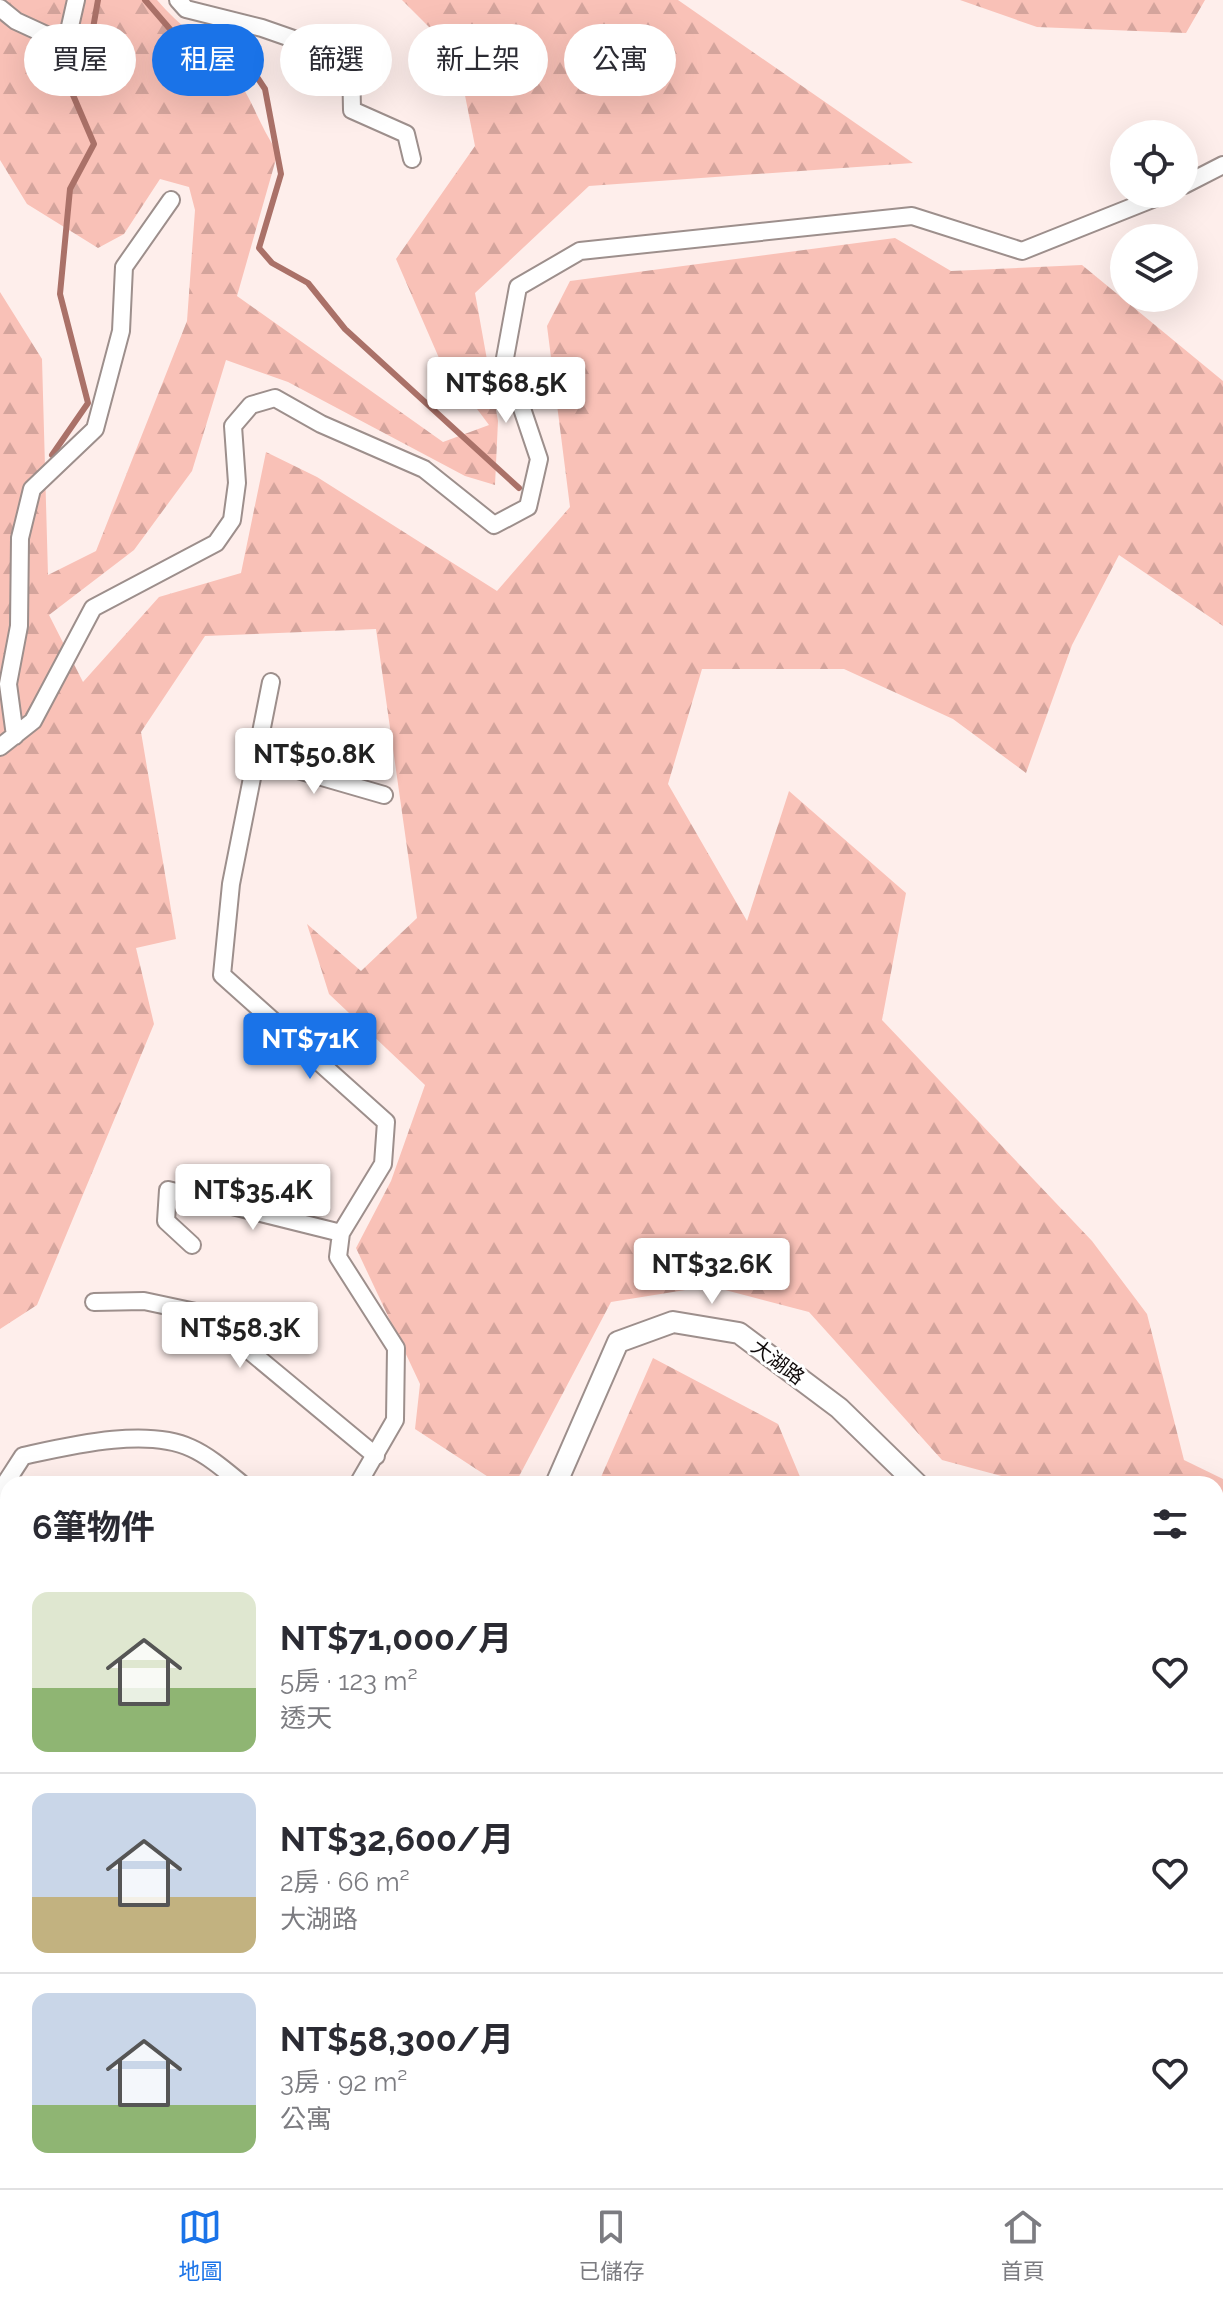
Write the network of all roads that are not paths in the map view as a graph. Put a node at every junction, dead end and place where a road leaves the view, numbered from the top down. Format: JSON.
{"nodes":[{"id":1,"x":76,"y":0,"type":"edge"},
{"id":2,"x":178,"y":0,"type":"edge"},
{"id":3,"x":0,"y":8,"type":"edge"},
{"id":4,"x":412,"y":159,"type":"dead end"},
{"id":5,"x":1223,"y":165,"type":"edge"},
{"id":6,"x":1198,"y":178,"type":"edge"},
{"id":7,"x":171,"y":200,"type":"dead end"},
{"id":8,"x":1130,"y":208,"type":"edge"},
{"id":9,"x":271,"y":682,"type":"dead end"},
{"id":10,"x":15,"y":736,"type":"junction"},
{"id":11,"x":0,"y":747,"type":"edge"},
{"id":12,"x":256,"y":758,"type":"junction"},
{"id":13,"x":384,"y":795,"type":"dead end"},
{"id":14,"x":341,"y":1233,"type":"junction"},
{"id":15,"x":192,"y":1245,"type":"dead end"},
{"id":16,"x":94,"y":1302,"type":"dead end"},
{"id":17,"x":376,"y":1456,"type":"junction"},
{"id":18,"x":10,"y":1476,"type":"edge"},
{"id":19,"x":230,"y":1476,"type":"edge"},
{"id":20,"x":363,"y":1476,"type":"edge"},
{"id":21,"x":559,"y":1476,"type":"edge"},
{"id":22,"x":909,"y":1476,"type":"edge"}],
"edges":[{"from":1,"to":3,"type":"street"},
{"from":2,"to":4,"type":"street"},
{"from":5,"to":6,"type":"street"},
{"from":7,"to":10,"type":"street"},
{"from":8,"to":10,"type":"street"},
{"from":9,"to":12,"type":"street"},
{"from":10,"to":11,"type":"street"},
{"from":12,"to":13,"type":"street"},
{"from":12,"to":14,"type":"street"},
{"from":14,"to":15,"type":"street"},
{"from":14,"to":17,"type":"street"},
{"from":16,"to":17,"type":"street"},
{"from":17,"to":20,"type":"street"},
{"from":18,"to":19,"type":"street"},
{"from":21,"to":22,"type":"street","name":"大湖路"}]}
